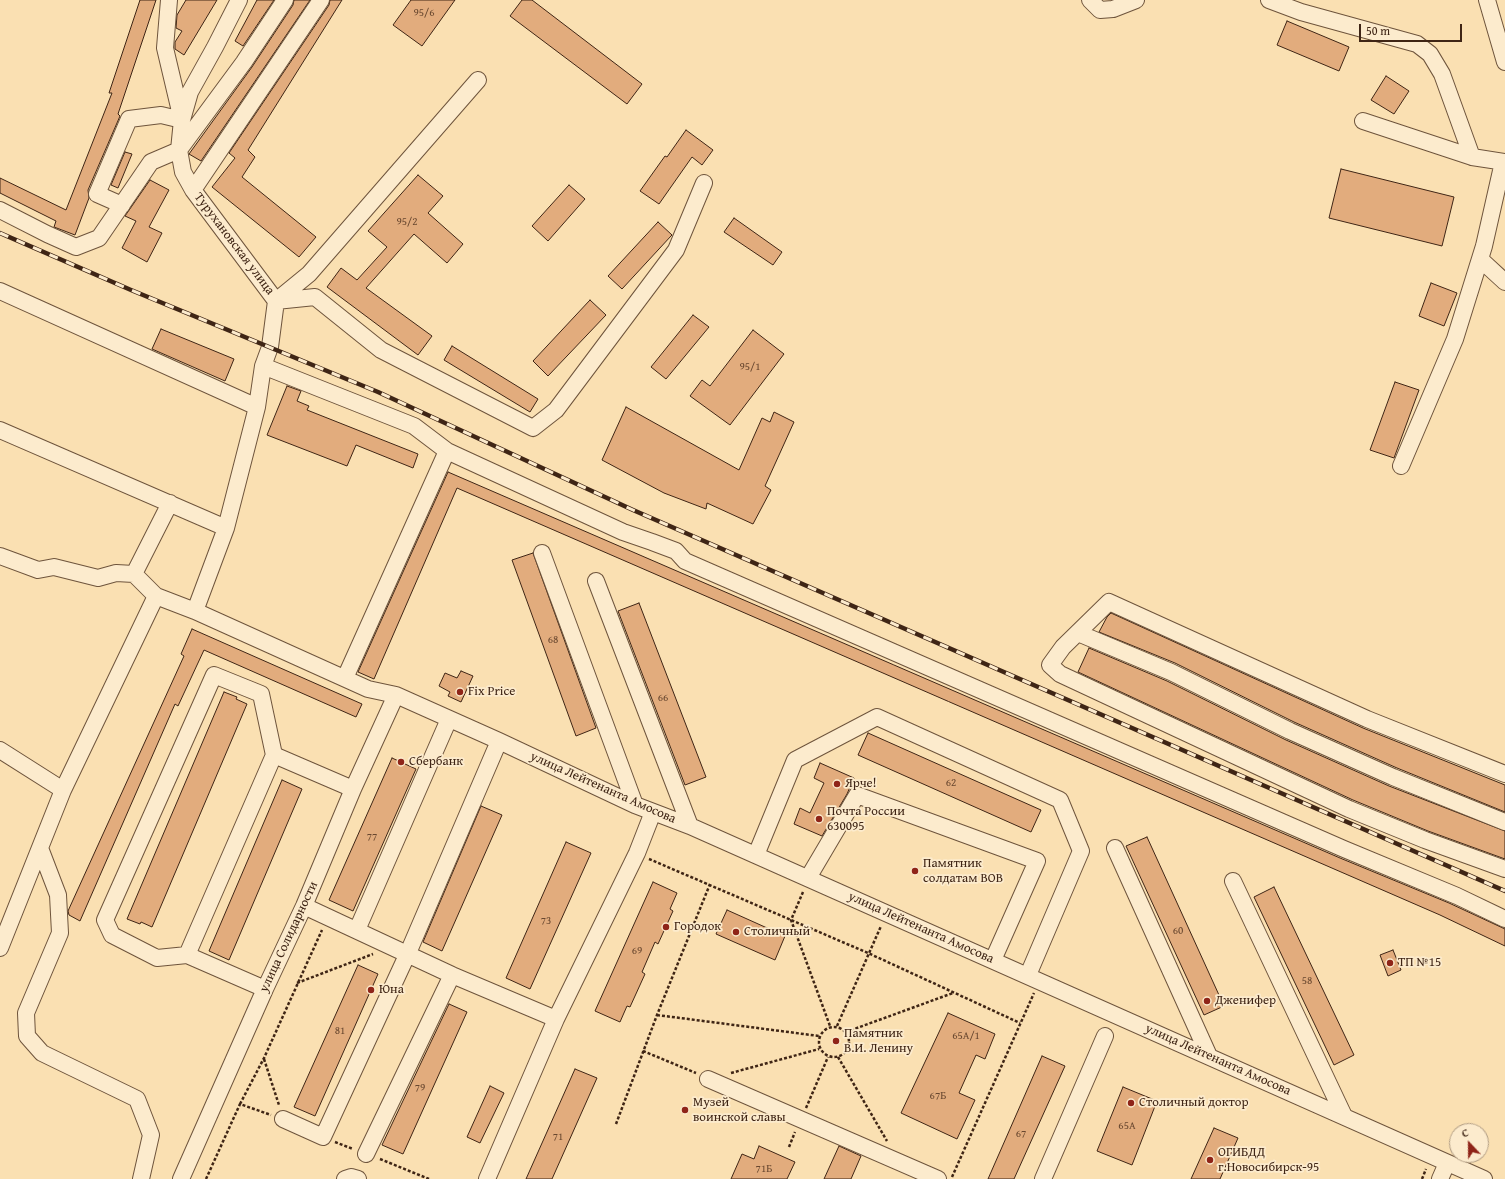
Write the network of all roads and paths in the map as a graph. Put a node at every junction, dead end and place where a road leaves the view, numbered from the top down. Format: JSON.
{"nodes":[{"id":1,"x":169,"y":0,"type":"edge"},
{"id":2,"x":239,"y":0,"type":"edge"},
{"id":3,"x":285,"y":0,"type":"edge"},
{"id":4,"x":321,"y":0,"type":"edge"},
{"id":5,"x":1090,"y":0,"type":"edge"},
{"id":6,"x":1136,"y":0,"type":"edge"},
{"id":7,"x":1269,"y":0,"type":"edge"},
{"id":8,"x":1487,"y":0,"type":"edge"},
{"id":9,"x":1298,"y":6,"type":"edge"},
{"id":10,"x":1504,"y":53,"type":"edge"},
{"id":11,"x":478,"y":80,"type":"dead end"},
{"id":12,"x":182,"y":120,"type":"junction"},
{"id":13,"x":1363,"y":121,"type":"dead end"},
{"id":14,"x":179,"y":150,"type":"junction"},
{"id":15,"x":1472,"y":157,"type":"junction"},
{"id":16,"x":1504,"y":162,"type":"edge"},
{"id":17,"x":704,"y":183,"type":"dead end"},
{"id":18,"x":193,"y":190,"type":"junction"},
{"id":19,"x":122,"y":205,"type":"junction"},
{"id":20,"x":0,"y":210,"type":"edge"},
{"id":21,"x":1480,"y":259,"type":"junction"},
{"id":22,"x":1505,"y":282,"type":"edge"},
{"id":23,"x":0,"y":291,"type":"edge"},
{"id":24,"x":276,"y":301,"type":"junction"},
{"id":25,"x":264,"y":366,"type":"junction"},
{"id":26,"x":256,"y":407,"type":"junction"},
{"id":27,"x":0,"y":430,"type":"edge"},
{"id":28,"x":447,"y":450,"type":"junction"},
{"id":29,"x":1401,"y":466,"type":"dead end"},
{"id":30,"x":170,"y":503,"type":"junction"},
{"id":31,"x":226,"y":528,"type":"junction"},
{"id":32,"x":542,"y":553,"type":"dead end"},
{"id":33,"x":0,"y":556,"type":"edge"},
{"id":34,"x":134,"y":574,"type":"junction"},
{"id":35,"x":596,"y":582,"type":"dead end"},
{"id":36,"x":156,"y":596,"type":"junction"},
{"id":37,"x":195,"y":611,"type":"junction"},
{"id":38,"x":1078,"y":633,"type":"junction"},
{"id":39,"x":345,"y":678,"type":"junction"},
{"id":40,"x":396,"y":695,"type":"junction"},
{"id":41,"x":449,"y":719,"type":"junction"},
{"id":42,"x":499,"y":741,"type":"junction"},
{"id":43,"x":0,"y":750,"type":"edge"},
{"id":44,"x":274,"y":755,"type":"junction"},
{"id":45,"x":1505,"y":774,"type":"edge"},
{"id":46,"x":353,"y":789,"type":"junction"},
{"id":47,"x":63,"y":790,"type":"junction"},
{"id":48,"x":635,"y":805,"type":"junction"},
{"id":49,"x":652,"y":812,"type":"junction"},
{"id":50,"x":1505,"y":822,"type":"edge"},
{"id":51,"x":690,"y":826,"type":"junction"},
{"id":52,"x":40,"y":848,"type":"junction"},
{"id":53,"x":1115,"y":848,"type":"dead end"},
{"id":54,"x":637,"y":853,"type":"junction"},
{"id":55,"x":756,"y":855,"type":"junction"},
{"id":56,"x":1505,"y":868,"type":"edge"},
{"id":57,"x":808,"y":878,"type":"junction"},
{"id":58,"x":1233,"y":881,"type":"dead end"},
{"id":59,"x":710,"y":884,"type":"junction"},
{"id":60,"x":304,"y":906,"type":"junction"},
{"id":61,"x":887,"y":913,"type":"junction"},
{"id":62,"x":328,"y":917,"type":"junction"},
{"id":63,"x":1505,"y":919,"type":"edge"},
{"id":64,"x":791,"y":920,"type":"junction"},
{"id":65,"x":357,"y":930,"type":"junction"},
{"id":66,"x":393,"y":946,"type":"junction"},
{"id":67,"x":0,"y":948,"type":"edge"},
{"id":68,"x":868,"y":953,"type":"junction"},
{"id":69,"x":408,"y":954,"type":"junction"},
{"id":70,"x":187,"y":955,"type":"junction"},
{"id":71,"x":992,"y":960,"type":"junction"},
{"id":72,"x":452,"y":975,"type":"junction"},
{"id":73,"x":1034,"y":978,"type":"junction"},
{"id":74,"x":297,"y":983,"type":"junction"},
{"id":75,"x":264,"y":989,"type":"junction"},
{"id":76,"x":953,"y":993,"type":"junction"},
{"id":77,"x":657,"y":1015,"type":"junction"},
{"id":78,"x":556,"y":1019,"type":"junction"},
{"id":79,"x":1020,"y":1023,"type":"junction"},
{"id":80,"x":830,"y":1026,"type":"junction"},
{"id":81,"x":837,"y":1026,"type":"junction"},
{"id":82,"x":846,"y":1032,"type":"junction"},
{"id":83,"x":818,"y":1036,"type":"junction"},
{"id":84,"x":1105,"y":1036,"type":"dead end"},
{"id":85,"x":819,"y":1049,"type":"junction"},
{"id":86,"x":643,"y":1052,"type":"junction"},
{"id":87,"x":1209,"y":1056,"type":"junction"},
{"id":88,"x":828,"y":1057,"type":"junction"},
{"id":89,"x":838,"y":1057,"type":"junction"},
{"id":90,"x":264,"y":1058,"type":"junction"},
{"id":91,"x":730,"y":1073,"type":"dead end"},
{"id":92,"x":708,"y":1079,"type":"joint"},
{"id":93,"x":240,"y":1104,"type":"junction"},
{"id":94,"x":1344,"y":1116,"type":"junction"},
{"id":95,"x":283,"y":1119,"type":"junction"},
{"id":96,"x":801,"y":1120,"type":"junction"},
{"id":97,"x":616,"y":1124,"type":"dead end"},
{"id":98,"x":888,"y":1142,"type":"dead end"},
{"id":99,"x":789,"y":1147,"type":"dead end"},
{"id":100,"x":366,"y":1154,"type":"dead end"},
{"id":101,"x":1447,"y":1163,"type":"junction"},
{"id":102,"x":141,"y":1179,"type":"edge"},
{"id":103,"x":181,"y":1179,"type":"edge"},
{"id":104,"x":206,"y":1179,"type":"edge"},
{"id":105,"x":345,"y":1179,"type":"edge"},
{"id":106,"x":358,"y":1179,"type":"edge"},
{"id":107,"x":487,"y":1179,"type":"edge"},
{"id":108,"x":938,"y":1179,"type":"edge"},
{"id":109,"x":951,"y":1179,"type":"edge"},
{"id":110,"x":1043,"y":1179,"type":"edge"},
{"id":111,"x":1440,"y":1179,"type":"edge"},
{"id":112,"x":1484,"y":1179,"type":"edge"}],
"edges":[{"from":1,"to":12,"type":"street"},
{"from":2,"to":12,"type":"street","name":"Турухановская улица"},
{"from":3,"to":14,"type":"street"},
{"from":4,"to":18,"type":"street"},
{"from":5,"to":6,"type":"street"},
{"from":7,"to":9,"type":"street"},
{"from":8,"to":10,"type":"street"},
{"from":9,"to":15,"type":"street"},
{"from":11,"to":24,"type":"street"},
{"from":12,"to":14,"type":"street","name":"Турухановская улица"},
{"from":12,"to":19,"type":"street"},
{"from":13,"to":15,"type":"street"},
{"from":14,"to":18,"type":"street","name":"Турухановская улица"},
{"from":14,"to":19,"type":"street"},
{"from":15,"to":16,"type":"street"},
{"from":16,"to":21,"type":"street"},
{"from":17,"to":24,"type":"street"},
{"from":18,"to":24,"type":"street","name":"Турухановская улица"},
{"from":19,"to":20,"type":"street"},
{"from":21,"to":22,"type":"street"},
{"from":21,"to":29,"type":"street"},
{"from":23,"to":26,"type":"street"},
{"from":24,"to":25,"type":"street","name":"Турухановская улица"},
{"from":25,"to":26,"type":"street","name":"Турухановская улица"},
{"from":25,"to":28,"type":"street"},
{"from":26,"to":31,"type":"street","name":"Турухановская улица"},
{"from":27,"to":30,"type":"street"},
{"from":28,"to":39,"type":"street"},
{"from":28,"to":63,"type":"street"},
{"from":30,"to":31,"type":"street"},
{"from":30,"to":34,"type":"street"},
{"from":31,"to":37,"type":"street","name":"Турухановская улица"},
{"from":32,"to":48,"type":"street"},
{"from":33,"to":34,"type":"street"},
{"from":34,"to":36,"type":"street"},
{"from":35,"to":51,"type":"street"},
{"from":36,"to":37,"type":"street","name":"улица Лейтенанта Амосова"},
{"from":36,"to":47,"type":"street"},
{"from":37,"to":39,"type":"street","name":"улица Лейтенанта Амосова"},
{"from":38,"to":45,"type":"street"},
{"from":38,"to":50,"type":"street"},
{"from":38,"to":56,"type":"street"},
{"from":39,"to":40,"type":"street","name":"улица Лейтенанта Амосова"},
{"from":40,"to":41,"type":"street","name":"улица Лейтенанта Амосова"},
{"from":40,"to":46,"type":"street","name":"улица Солидарности"},
{"from":41,"to":42,"type":"street","name":"улица Лейтенанта Амосова"},
{"from":41,"to":65,"type":"street"},
{"from":42,"to":48,"type":"street","name":"улица Лейтенанта Амосова"},
{"from":42,"to":69,"type":"street"},
{"from":43,"to":47,"type":"street"},
{"from":44,"to":46,"type":"street"},
{"from":44,"to":70,"type":"street"},
{"from":44,"to":70,"type":"street"},
{"from":46,"to":60,"type":"street","name":"улица Солидарности"},
{"from":47,"to":52,"type":"street"},
{"from":48,"to":49,"type":"street","name":"улица Лейтенанта Амосова"},
{"from":49,"to":51,"type":"street","name":"улица Лейтенанта Амосова"},
{"from":49,"to":54,"type":"street"},
{"from":51,"to":55,"type":"street","name":"улица Лейтенанта Амосова"},
{"from":52,"to":67,"type":"street"},
{"from":52,"to":102,"type":"street"},
{"from":53,"to":87,"type":"street"},
{"from":54,"to":59,"type":"path"},
{"from":54,"to":78,"type":"street"},
{"from":55,"to":57,"type":"street","name":"улица Лейтенанта Амосова"},
{"from":55,"to":73,"type":"street"},
{"from":57,"to":61,"type":"street","name":"улица Лейтенанта Амосова"},
{"from":57,"to":64,"type":"path"},
{"from":57,"to":71,"type":"street"},
{"from":58,"to":94,"type":"street"},
{"from":59,"to":64,"type":"path"},
{"from":59,"to":77,"type":"path"},
{"from":60,"to":62,"type":"street"},
{"from":60,"to":75,"type":"street","name":"улица Солидарности"},
{"from":61,"to":68,"type":"path"},
{"from":61,"to":71,"type":"street","name":"улица Лейтенанта Амосова"},
{"from":62,"to":65,"type":"street"},
{"from":62,"to":74,"type":"path"},
{"from":64,"to":68,"type":"path"},
{"from":64,"to":80,"type":"path"},
{"from":65,"to":66,"type":"street"},
{"from":66,"to":69,"type":"street"},
{"from":66,"to":74,"type":"path"},
{"from":68,"to":76,"type":"path"},
{"from":68,"to":81,"type":"path"},
{"from":69,"to":72,"type":"street"},
{"from":69,"to":95,"type":"street"},
{"from":70,"to":75,"type":"street"},
{"from":71,"to":73,"type":"street","name":"улица Лейтенанта Амосова"},
{"from":72,"to":78,"type":"street"},
{"from":72,"to":100,"type":"street"},
{"from":73,"to":79,"type":"path"},
{"from":73,"to":87,"type":"street","name":"улица Лейтенанта Амосова"},
{"from":74,"to":90,"type":"path"},
{"from":75,"to":103,"type":"street","name":"улица Солидарности"},
{"from":76,"to":79,"type":"path"},
{"from":76,"to":82,"type":"path"},
{"from":77,"to":83,"type":"path"},
{"from":77,"to":86,"type":"path"},
{"from":78,"to":107,"type":"street"},
{"from":79,"to":109,"type":"path"},
{"from":80,"to":81,"type":"path"},
{"from":80,"to":83,"type":"path"},
{"from":81,"to":82,"type":"path"},
{"from":82,"to":89,"type":"path"},
{"from":83,"to":85,"type":"path"},
{"from":84,"to":110,"type":"street"},
{"from":85,"to":88,"type":"path"},
{"from":85,"to":91,"type":"path"},
{"from":86,"to":92,"type":"path"},
{"from":86,"to":97,"type":"path"},
{"from":87,"to":94,"type":"street","name":"улица Лейтенанта Амосова"},
{"from":88,"to":89,"type":"path"},
{"from":88,"to":96,"type":"path"},
{"from":89,"to":98,"type":"path"},
{"from":90,"to":93,"type":"path"},
{"from":90,"to":95,"type":"path"},
{"from":92,"to":96,"type":"street"},
{"from":93,"to":95,"type":"path"},
{"from":93,"to":104,"type":"path"},
{"from":94,"to":101,"type":"street","name":"улица Лейтенанта Амосова"},
{"from":96,"to":99,"type":"path"},
{"from":96,"to":108,"type":"street"},
{"from":101,"to":111,"type":"street"},
{"from":101,"to":112,"type":"street"},
{"from":105,"to":106,"type":"street"}]}
